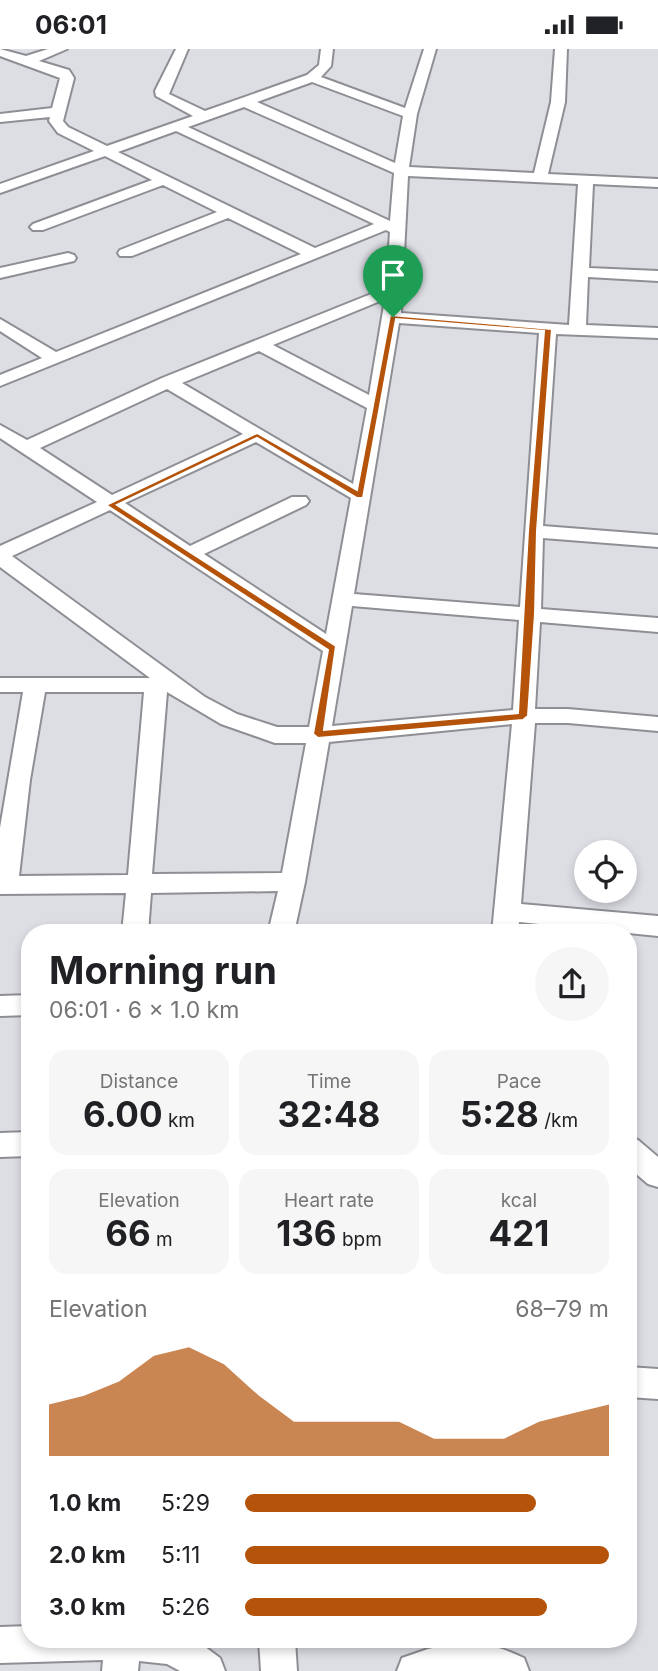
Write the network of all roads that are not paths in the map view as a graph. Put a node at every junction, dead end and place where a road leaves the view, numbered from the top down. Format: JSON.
{"nodes":[{"id":1,"x":61,"y":49,"type":"edge"},
{"id":2,"x":181,"y":49,"type":"edge"},
{"id":3,"x":327,"y":49,"type":"edge"},
{"id":4,"x":430,"y":49,"type":"edge"},
{"id":5,"x":561,"y":49,"type":"edge"},
{"id":6,"x":0,"y":52,"type":"edge"},
{"id":7,"x":27,"y":60,"type":"junction"},
{"id":8,"x":312,"y":78,"type":"junction"},
{"id":9,"x":247,"y":103,"type":"junction"},
{"id":10,"x":57,"y":112,"type":"junction"},
{"id":11,"x":410,"y":114,"type":"junction"},
{"id":12,"x":206,"y":117,"type":"junction"},
{"id":13,"x":0,"y":118,"type":"edge"},
{"id":14,"x":178,"y":127,"type":"junction"},
{"id":15,"x":106,"y":151,"type":"junction"},
{"id":16,"x":401,"y":171,"type":"junction"},
{"id":17,"x":540,"y":179,"type":"junction"},
{"id":18,"x":164,"y":180,"type":"junction"},
{"id":19,"x":586,"y":180,"type":"junction"},
{"id":20,"x":658,"y":183,"type":"edge"},
{"id":21,"x":0,"y":189,"type":"edge"},
{"id":22,"x":229,"y":212,"type":"junction"},
{"id":23,"x":38,"y":227,"type":"dead end"},
{"id":24,"x":392,"y":227,"type":"junction"},
{"id":25,"x":126,"y":253,"type":"dead end"},
{"id":26,"x":314,"y":254,"type":"junction"},
{"id":27,"x":68,"y":258,"type":"dead end"},
{"id":28,"x":580,"y":272,"type":"junction"},
{"id":29,"x":0,"y":273,"type":"edge"},
{"id":30,"x":658,"y":276,"type":"edge"},
{"id":31,"x":394,"y":290,"type":"junction"},
{"id":32,"x":393,"y":317,"type":"junction"},
{"id":33,"x":0,"y":324,"type":"edge"},
{"id":34,"x":548,"y":329,"type":"junction"},
{"id":35,"x":577,"y":331,"type":"junction"},
{"id":36,"x":658,"y":333,"type":"edge"},
{"id":37,"x":260,"y":345,"type":"junction"},
{"id":38,"x":55,"y":359,"type":"junction"},
{"id":39,"x":0,"y":381,"type":"edge"},
{"id":40,"x":169,"y":382,"type":"junction"},
{"id":41,"x":376,"y":406,"type":"junction"},
{"id":42,"x":0,"y":430,"type":"edge"},
{"id":43,"x":257,"y":435,"type":"junction"},
{"id":44,"x":24,"y":448,"type":"junction"},
{"id":45,"x":360,"y":496,"type":"junction"},
{"id":46,"x":299,"y":501,"type":"dead end"},
{"id":47,"x":111,"y":505,"type":"junction"},
{"id":48,"x":533,"y":531,"type":"junction"},
{"id":49,"x":658,"y":541,"type":"edge"},
{"id":50,"x":187,"y":555,"type":"junction"},
{"id":51,"x":0,"y":556,"type":"edge"},
{"id":52,"x":344,"y":599,"type":"junction"},
{"id":53,"x":530,"y":614,"type":"junction"},
{"id":54,"x":658,"y":625,"type":"edge"},
{"id":55,"x":333,"y":648,"type":"junction"},
{"id":56,"x":34,"y":684,"type":"junction"},
{"id":57,"x":0,"y":685,"type":"edge"},
{"id":58,"x":165,"y":685,"type":"junction"},
{"id":59,"x":523,"y":716,"type":"junction"},
{"id":60,"x":658,"y":724,"type":"edge"},
{"id":61,"x":318,"y":734,"type":"junction"},
{"id":62,"x":9,"y":780,"type":"edge"},
{"id":63,"x":293,"y":882,"type":"junction"},
{"id":64,"x":140,"y":884,"type":"junction"},
{"id":65,"x":2,"y":885,"type":"edge"},
{"id":66,"x":506,"y":923,"type":"edge"},
{"id":67,"x":136,"y":924,"type":"edge"},
{"id":68,"x":283,"y":924,"type":"edge"},
{"id":69,"x":557,"y":924,"type":"edge"},
{"id":70,"x":637,"y":926,"type":"edge"},
{"id":71,"x":658,"y":926,"type":"edge"},
{"id":72,"x":21,"y":1005,"type":"edge"},
{"id":73,"x":0,"y":1006,"type":"edge"},
{"id":74,"x":21,"y":1144,"type":"edge"},
{"id":75,"x":0,"y":1145,"type":"edge"},
{"id":76,"x":637,"y":1157,"type":"edge"},
{"id":77,"x":658,"y":1175,"type":"edge"},
{"id":78,"x":637,"y":1383,"type":"edge"},
{"id":79,"x":658,"y":1384,"type":"edge"},
{"id":80,"x":0,"y":1645,"type":"edge"},
{"id":81,"x":21,"y":1646,"type":"edge"},
{"id":82,"x":61,"y":1648,"type":"edge"},
{"id":83,"x":152,"y":1648,"type":"edge"},
{"id":84,"x":175,"y":1648,"type":"edge"},
{"id":85,"x":122,"y":1651,"type":"edge"},
{"id":86,"x":206,"y":1671,"type":"edge"},
{"id":87,"x":415,"y":1671,"type":"edge"},
{"id":88,"x":511,"y":1671,"type":"edge"}],
"edges":[{"from":1,"to":7,"type":"street"},
{"from":2,"to":12,"type":"street"},
{"from":3,"to":8,"type":"street"},
{"from":4,"to":11,"type":"street"},
{"from":5,"to":17,"type":"street"},
{"from":6,"to":7,"type":"street"},
{"from":7,"to":10,"type":"street"},
{"from":8,"to":9,"type":"street"},
{"from":8,"to":11,"type":"street"},
{"from":9,"to":12,"type":"street"},
{"from":9,"to":16,"type":"street"},
{"from":10,"to":13,"type":"street"},
{"from":10,"to":15,"type":"street"},
{"from":11,"to":16,"type":"street"},
{"from":12,"to":14,"type":"street"},
{"from":14,"to":15,"type":"street"},
{"from":14,"to":24,"type":"street"},
{"from":15,"to":18,"type":"street"},
{"from":15,"to":21,"type":"street"},
{"from":16,"to":17,"type":"street"},
{"from":16,"to":24,"type":"street"},
{"from":17,"to":19,"type":"street"},
{"from":18,"to":22,"type":"street"},
{"from":18,"to":23,"type":"street"},
{"from":19,"to":20,"type":"street"},
{"from":19,"to":28,"type":"street"},
{"from":22,"to":25,"type":"street"},
{"from":22,"to":26,"type":"street"},
{"from":24,"to":26,"type":"street"},
{"from":24,"to":31,"type":"street"},
{"from":26,"to":38,"type":"street"},
{"from":27,"to":29,"type":"street"},
{"from":28,"to":30,"type":"street"},
{"from":28,"to":35,"type":"street"},
{"from":31,"to":32,"type":"street"},
{"from":31,"to":37,"type":"street"},
{"from":32,"to":34,"type":"street"},
{"from":32,"to":41,"type":"street"},
{"from":33,"to":38,"type":"street"},
{"from":34,"to":35,"type":"street"},
{"from":34,"to":48,"type":"street"},
{"from":35,"to":36,"type":"street"},
{"from":37,"to":40,"type":"street"},
{"from":37,"to":41,"type":"street"},
{"from":38,"to":39,"type":"street"},
{"from":40,"to":43,"type":"street"},
{"from":40,"to":44,"type":"street"},
{"from":41,"to":45,"type":"street"},
{"from":42,"to":44,"type":"street"},
{"from":43,"to":45,"type":"street"},
{"from":43,"to":47,"type":"street"},
{"from":44,"to":47,"type":"street"},
{"from":45,"to":52,"type":"street"},
{"from":46,"to":50,"type":"street"},
{"from":47,"to":50,"type":"street"},
{"from":47,"to":51,"type":"street"},
{"from":48,"to":49,"type":"street"},
{"from":48,"to":53,"type":"street"},
{"from":50,"to":55,"type":"street"},
{"from":51,"to":58,"type":"street"},
{"from":52,"to":53,"type":"street"},
{"from":52,"to":55,"type":"street"},
{"from":53,"to":54,"type":"street"},
{"from":53,"to":59,"type":"street"},
{"from":55,"to":61,"type":"street"},
{"from":56,"to":57,"type":"street"},
{"from":56,"to":58,"type":"street"},
{"from":56,"to":62,"type":"street"},
{"from":58,"to":61,"type":"street"},
{"from":58,"to":64,"type":"street"},
{"from":59,"to":60,"type":"street"},
{"from":59,"to":61,"type":"street"},
{"from":59,"to":66,"type":"street"},
{"from":61,"to":63,"type":"street"},
{"from":62,"to":65,"type":"street"},
{"from":63,"to":64,"type":"street"},
{"from":63,"to":68,"type":"street"},
{"from":64,"to":65,"type":"street"},
{"from":64,"to":67,"type":"street"},
{"from":66,"to":69,"type":"street"},
{"from":70,"to":71,"type":"street"},
{"from":72,"to":73,"type":"street"},
{"from":74,"to":75,"type":"street"},
{"from":76,"to":77,"type":"street"},
{"from":78,"to":79,"type":"street"},
{"from":80,"to":81,"type":"street"},
{"from":82,"to":85,"type":"street"},
{"from":83,"to":85,"type":"street"},
{"from":84,"to":86,"type":"street"},
{"from":87,"to":88,"type":"street"}]}
